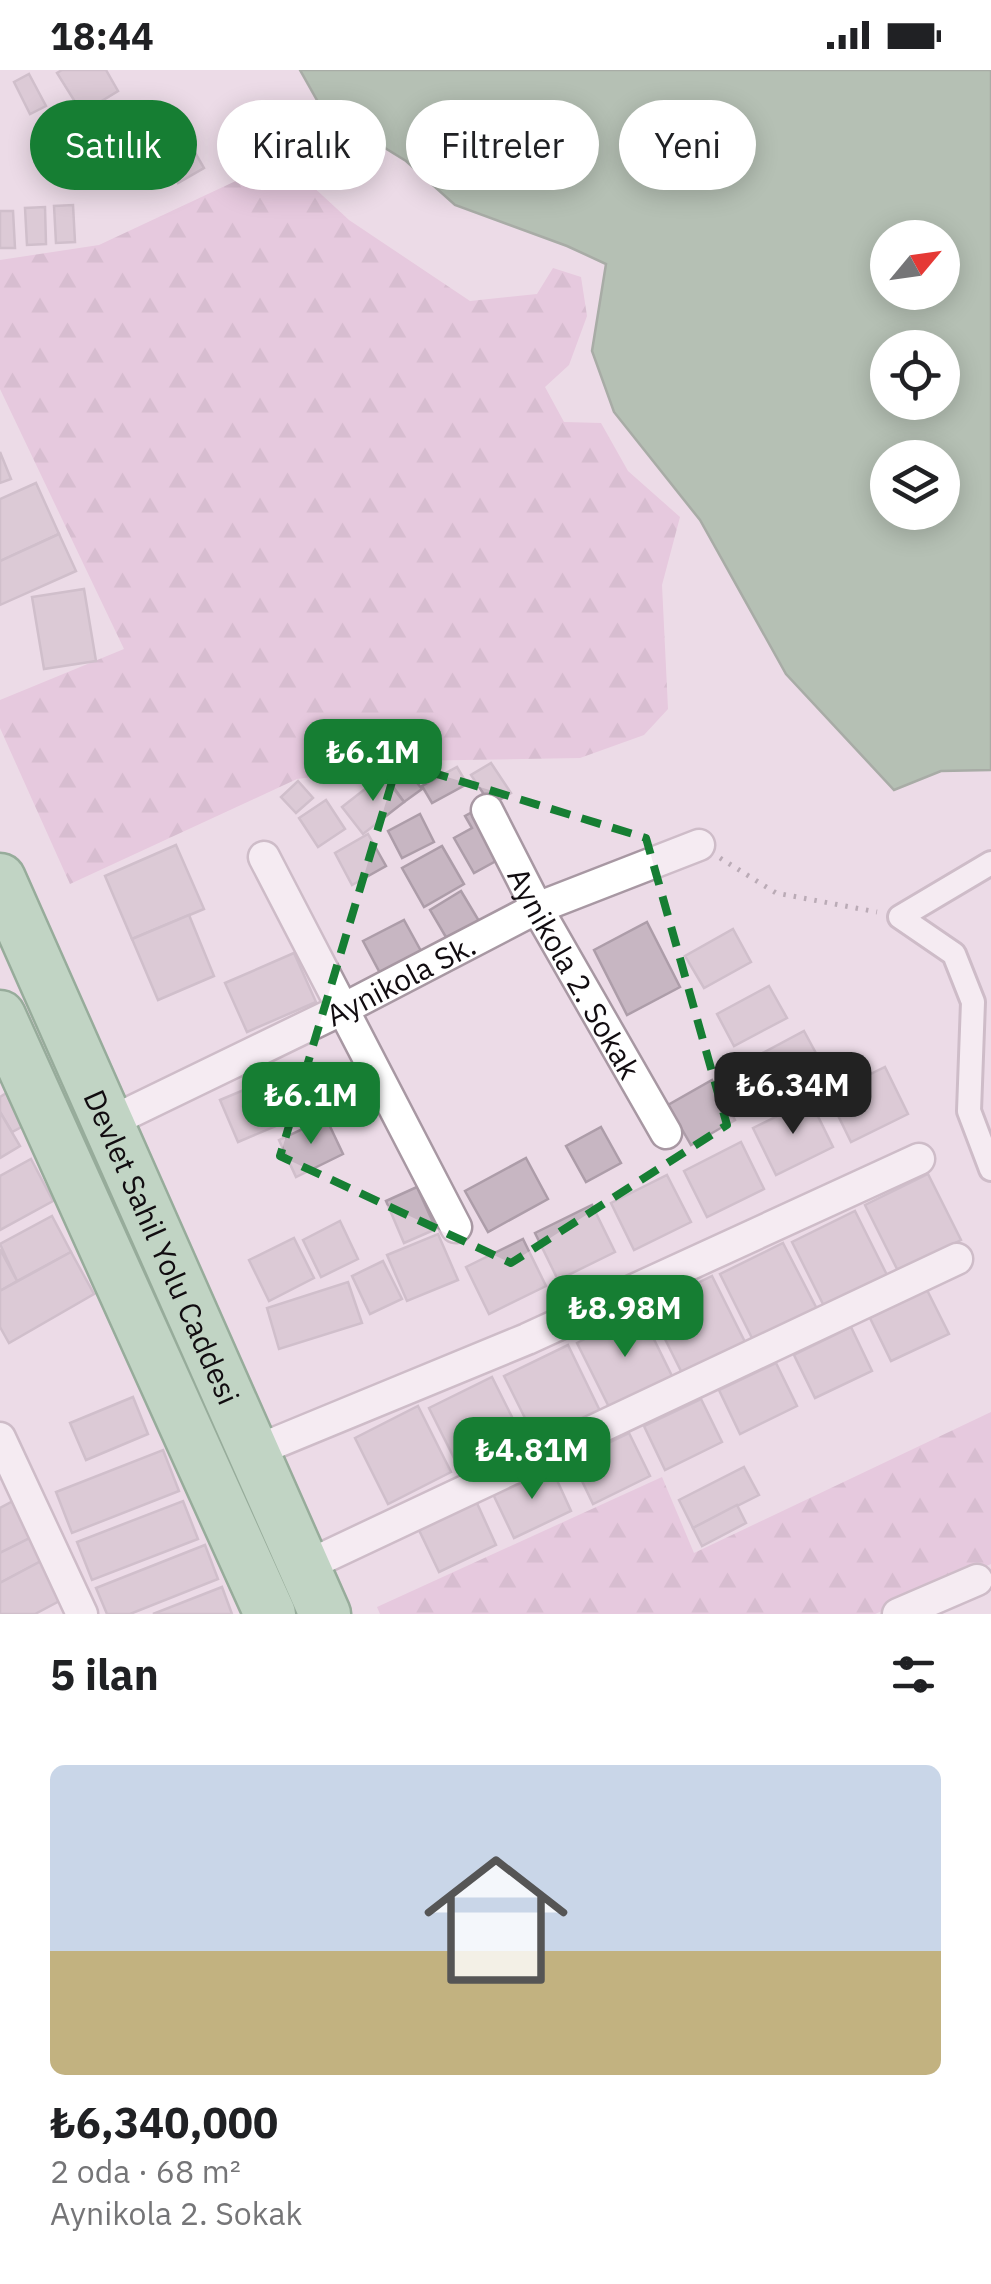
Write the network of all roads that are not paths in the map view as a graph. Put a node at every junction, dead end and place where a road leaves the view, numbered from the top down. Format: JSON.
{"nodes":[{"id":1,"x":487,"y":810,"type":"dead end"},
{"id":2,"x":699,"y":845,"type":"road end"},
{"id":3,"x":264,"y":857,"type":"dead end"},
{"id":4,"x":991,"y":863,"type":"edge"},
{"id":5,"x":0,"y":879,"type":"edge"},
{"id":6,"x":537,"y":908,"type":"junction"},
{"id":7,"x":343,"y":1010,"type":"junction"},
{"id":8,"x":0,"y":1016,"type":"edge"},
{"id":9,"x":106,"y":1124,"type":"junction"},
{"id":10,"x":666,"y":1133,"type":"dead end"},
{"id":11,"x":919,"y":1159,"type":"dead end"},
{"id":12,"x":991,"y":1169,"type":"edge"},
{"id":13,"x":456,"y":1227,"type":"dead end"},
{"id":14,"x":957,"y":1259,"type":"dead end"},
{"id":15,"x":254,"y":1452,"type":"junction"},
{"id":16,"x":4,"y":1456,"type":"edge"},
{"id":17,"x":304,"y":1567,"type":"junction"},
{"id":18,"x":977,"y":1580,"type":"dead end"},
{"id":19,"x":82,"y":1614,"type":"edge"},
{"id":20,"x":270,"y":1614,"type":"edge"},
{"id":21,"x":325,"y":1614,"type":"edge"},
{"id":22,"x":898,"y":1614,"type":"edge"}],
"edges":[{"from":1,"to":6,"type":"street","name":"Aynikola 2. Sokak"},
{"from":2,"to":6,"type":"street","name":"Aynikola Sk."},
{"from":3,"to":7,"type":"street"},
{"from":4,"to":12,"type":"street"},
{"from":5,"to":9,"type":"main road","name":"Devlet Sahil Yolu Caddesi"},
{"from":6,"to":7,"type":"street","name":"Aynikola Sk."},
{"from":6,"to":10,"type":"street","name":"Aynikola 2. Sokak"},
{"from":7,"to":9,"type":"street","name":"Aynikola Sk."},
{"from":7,"to":13,"type":"street"},
{"from":8,"to":20,"type":"main road","name":"Devlet Sahil Yolu Caddesi"},
{"from":9,"to":15,"type":"main road","name":"Devlet Sahil Yolu Caddesi"},
{"from":11,"to":15,"type":"street"},
{"from":14,"to":17,"type":"street"},
{"from":15,"to":17,"type":"main road","name":"Devlet Sahil Yolu Caddesi"},
{"from":16,"to":19,"type":"street"},
{"from":17,"to":21,"type":"main road","name":"Devlet Sahil Yolu Caddesi"},
{"from":18,"to":22,"type":"street"}]}
